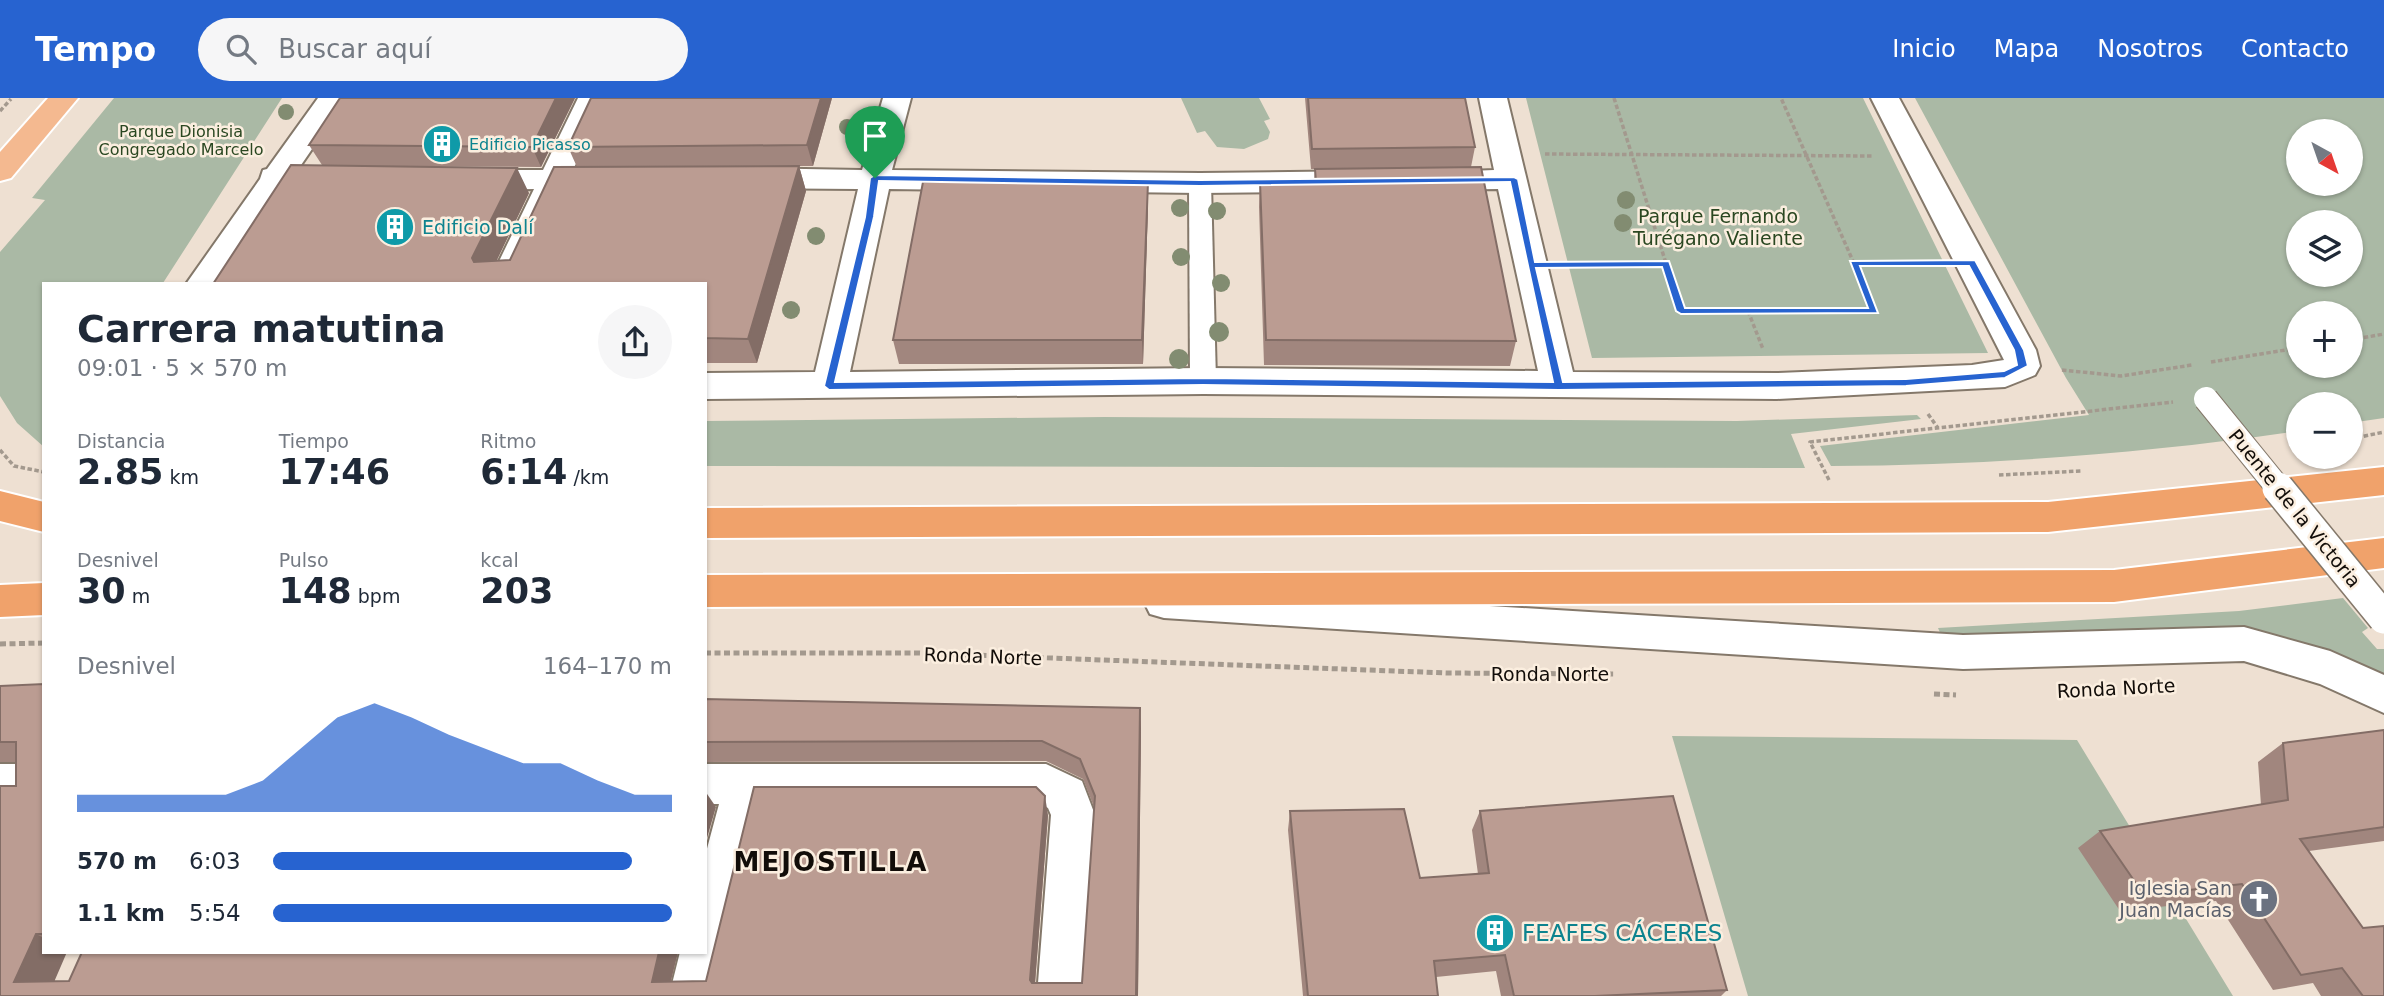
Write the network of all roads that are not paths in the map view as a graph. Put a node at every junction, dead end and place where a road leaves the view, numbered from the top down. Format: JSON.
{"nodes":[{"id":1,"x":39,"y":98,"type":"edge"},
{"id":2,"x":64,"y":98,"type":"edge"},
{"id":3,"x":333,"y":98,"type":"edge"},
{"id":4,"x":593,"y":98,"type":"edge"},
{"id":5,"x":897,"y":98,"type":"edge"},
{"id":6,"x":1493,"y":98,"type":"edge"},
{"id":7,"x":1885,"y":98,"type":"edge"},
{"id":8,"x":0,"y":141,"type":"edge"},
{"id":9,"x":1509,"y":167,"type":"junction"},
{"id":10,"x":0,"y":171,"type":"edge"},
{"id":11,"x":274,"y":177,"type":"junction"},
{"id":12,"x":367,"y":178,"type":"edge"},
{"id":13,"x":725,"y":178,"type":"edge"},
{"id":14,"x":875,"y":178,"type":"junction"},
{"id":15,"x":446,"y":179,"type":"edge"},
{"id":16,"x":551,"y":179,"type":"junction"},
{"id":17,"x":630,"y":179,"type":"edge"},
{"id":18,"x":1200,"y":183,"type":"junction"},
{"id":19,"x":203,"y":282,"type":"edge"},
{"id":20,"x":505,"y":282,"type":"edge"},
{"id":21,"x":1203,"y":381,"type":"junction"},
{"id":22,"x":707,"y":386,"type":"edge"},
{"id":23,"x":829,"y":386,"type":"junction"},
{"id":24,"x":1559,"y":386,"type":"junction"},
{"id":25,"x":2206,"y":399,"type":"road end"},
{"id":26,"x":2384,"y":481,"type":"edge"},
{"id":27,"x":0,"y":506,"type":"edge"},
{"id":28,"x":42,"y":516,"type":"edge"},
{"id":29,"x":707,"y":523,"type":"edge"},
{"id":30,"x":2384,"y":553,"type":"edge"},
{"id":31,"x":966,"y":590,"type":"junction"},
{"id":32,"x":707,"y":591,"type":"edge"},
{"id":33,"x":42,"y":599,"type":"edge"},
{"id":34,"x":0,"y":601,"type":"edge"},
{"id":35,"x":2384,"y":618,"type":"edge"},
{"id":36,"x":2384,"y":695,"type":"edge"},
{"id":37,"x":0,"y":784,"type":"edge"},
{"id":38,"x":42,"y":784,"type":"edge"},
{"id":39,"x":725,"y":784,"type":"edge"},
{"id":40,"x":707,"y":933,"type":"edge"},
{"id":41,"x":704,"y":954,"type":"edge"},
{"id":42,"x":693,"y":996,"type":"edge"},
{"id":43,"x":1061,"y":996,"type":"edge"}],
"edges":[{"from":1,"to":8,"type":"main road"},
{"from":2,"to":10,"type":"main road"},
{"from":3,"to":11,"type":"street"},
{"from":4,"to":16,"type":"street"},
{"from":5,"to":14,"type":"street"},
{"from":6,"to":9,"type":"street"},
{"from":7,"to":24,"type":"street"},
{"from":9,"to":18,"type":"street"},
{"from":9,"to":24,"type":"street"},
{"from":11,"to":12,"type":"street"},
{"from":11,"to":19,"type":"street"},
{"from":13,"to":14,"type":"street"},
{"from":14,"to":18,"type":"street"},
{"from":14,"to":23,"type":"street"},
{"from":15,"to":16,"type":"street"},
{"from":16,"to":17,"type":"street"},
{"from":16,"to":20,"type":"street"},
{"from":18,"to":21,"type":"street"},
{"from":21,"to":23,"type":"street"},
{"from":21,"to":24,"type":"street"},
{"from":22,"to":23,"type":"street"},
{"from":25,"to":35,"type":"street","name":"Puente de la Victoria","bridge":true},
{"from":26,"to":29,"type":"highway"},
{"from":27,"to":28,"type":"highway"},
{"from":30,"to":31,"type":"highway"},
{"from":31,"to":32,"type":"highway"},
{"from":31,"to":36,"type":"street"},
{"from":33,"to":34,"type":"highway"},
{"from":37,"to":38,"type":"street"},
{"from":39,"to":40,"type":"street"},
{"from":39,"to":43,"type":"street"},
{"from":41,"to":42,"type":"street"}]}
